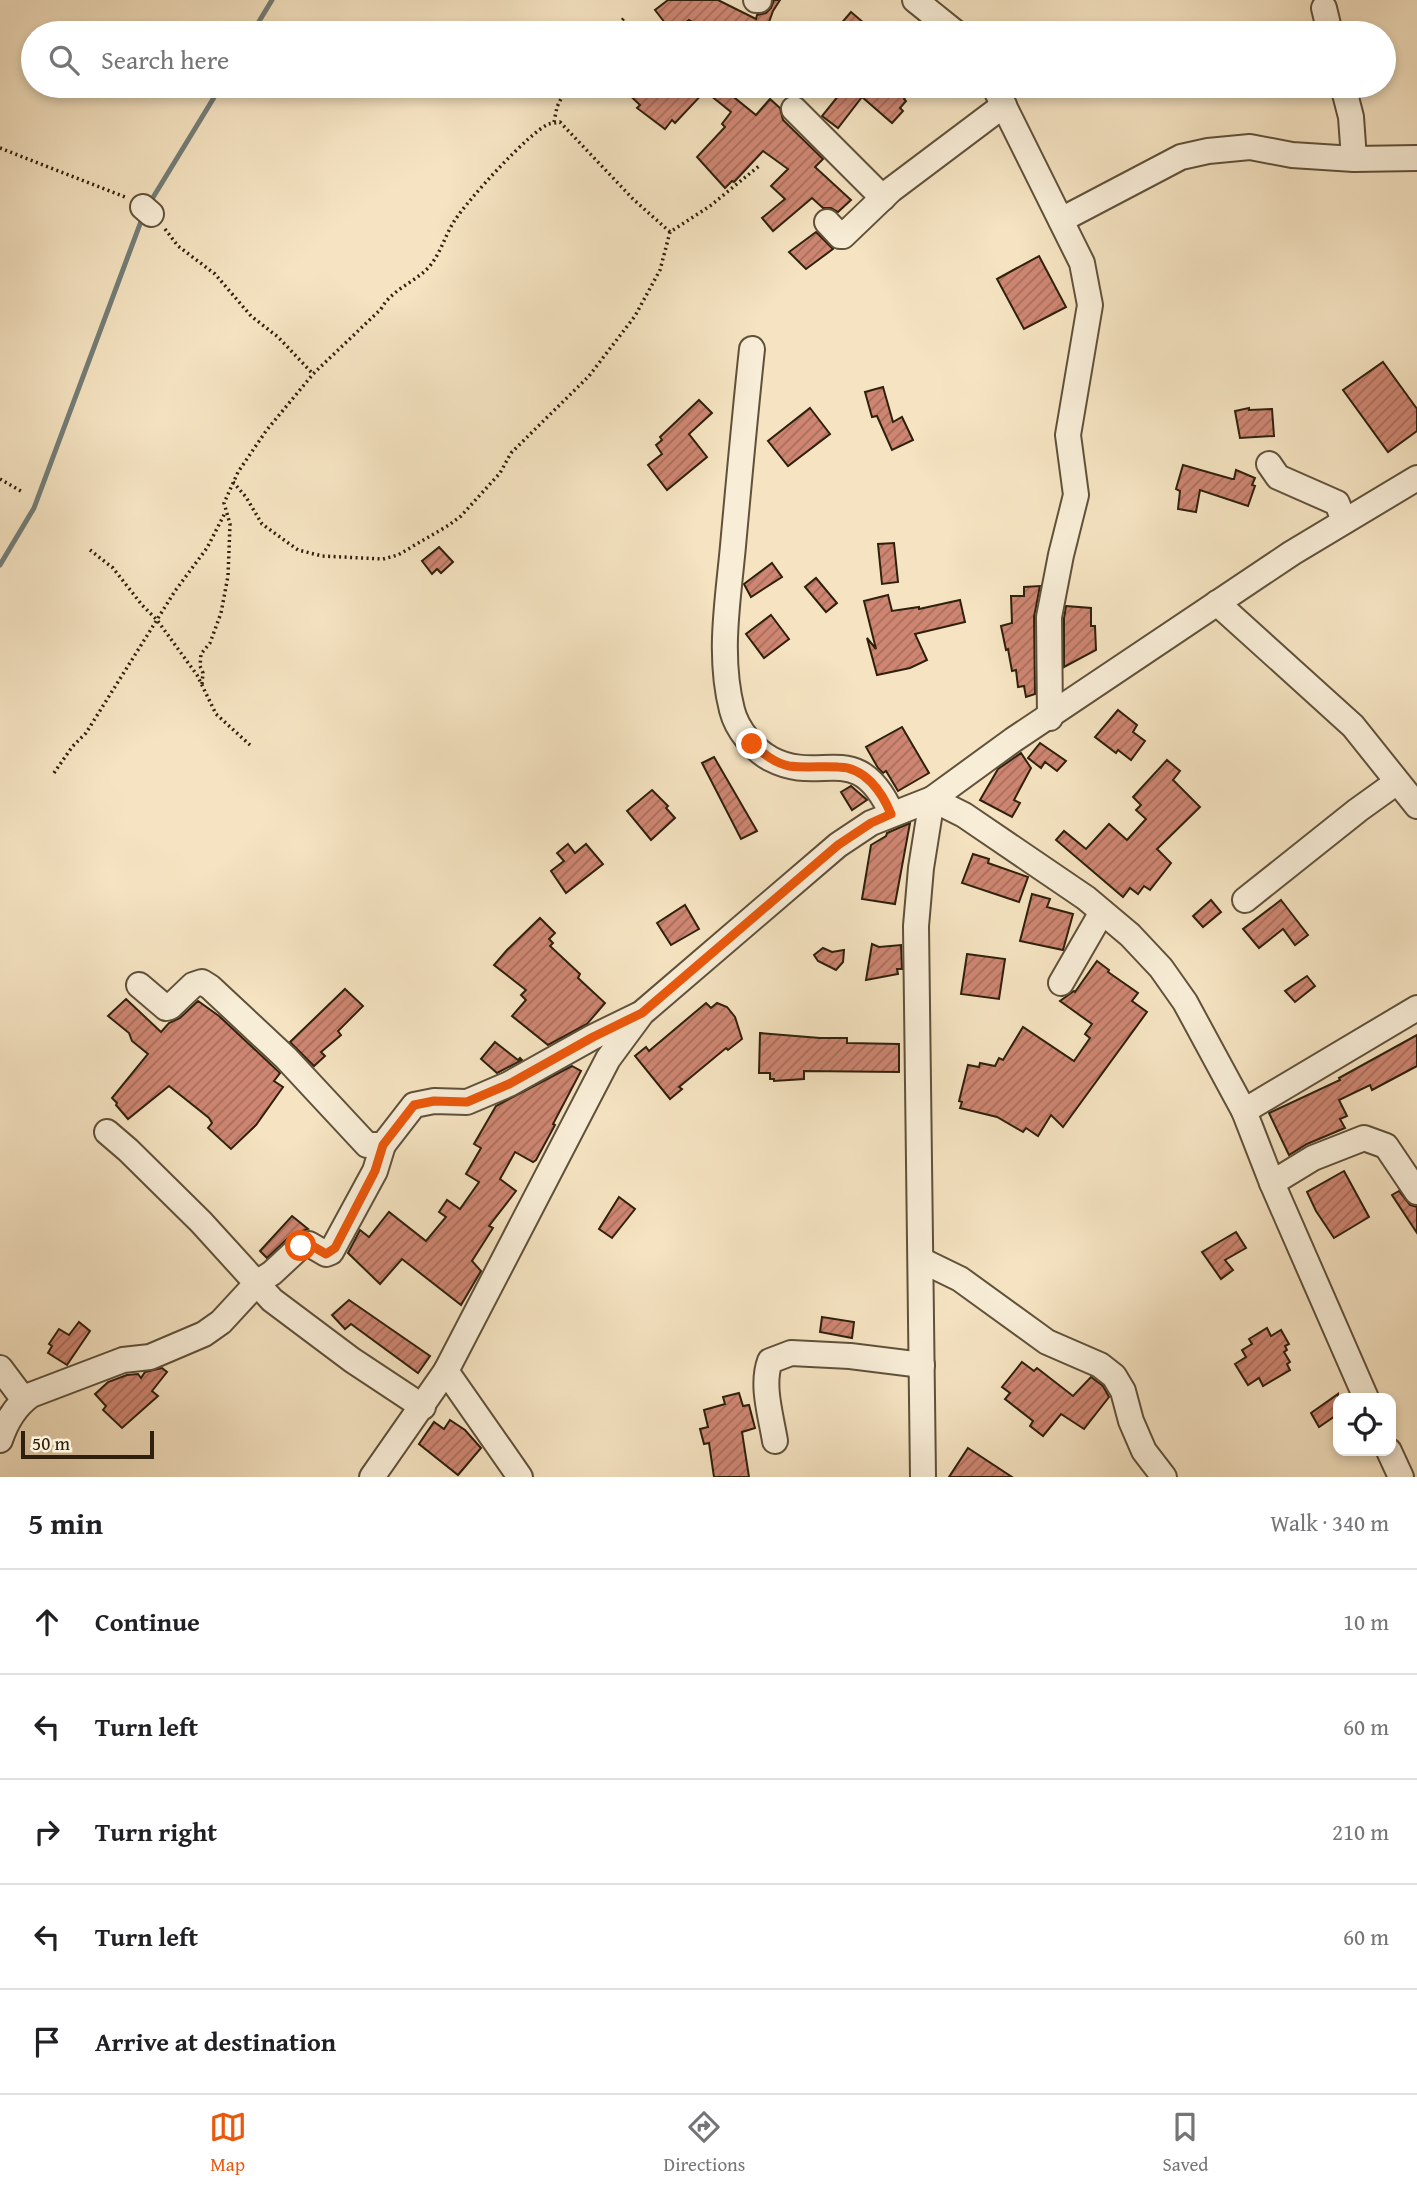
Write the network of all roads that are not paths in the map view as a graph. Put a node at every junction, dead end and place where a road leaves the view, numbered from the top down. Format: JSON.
{"nodes":[{"id":1,"x":915,"y":0,"type":"edge"},
{"id":2,"x":1324,"y":8,"type":"dead end"},
{"id":3,"x":941,"y":21,"type":"edge"},
{"id":4,"x":1327,"y":21,"type":"edge"},
{"id":5,"x":996,"y":98,"type":"edge"},
{"id":6,"x":1000,"y":98,"type":"edge"},
{"id":7,"x":1346,"y":98,"type":"edge"},
{"id":8,"x":794,"y":109,"type":"dead end"},
{"id":9,"x":1417,"y":158,"type":"edge"},
{"id":10,"x":1354,"y":159,"type":"junction"},
{"id":11,"x":883,"y":198,"type":"junction"},
{"id":12,"x":1061,"y":220,"type":"junction"},
{"id":13,"x":827,"y":222,"type":"dead end"},
{"id":14,"x":752,"y":349,"type":"dead end"},
{"id":15,"x":1269,"y":464,"type":"dead end"},
{"id":16,"x":1417,"y":478,"type":"edge"},
{"id":17,"x":1344,"y":521,"type":"junction"},
{"id":18,"x":1217,"y":603,"type":"junction"},
{"id":19,"x":1050,"y":718,"type":"junction"},
{"id":20,"x":1397,"y":782,"type":"junction"},
{"id":21,"x":932,"y":799,"type":"junction"},
{"id":22,"x":1417,"y":806,"type":"edge"},
{"id":23,"x":891,"y":814,"type":"junction"},
{"id":24,"x":1245,"y":900,"type":"dead end"},
{"id":25,"x":1102,"y":912,"type":"junction"},
{"id":26,"x":1061,"y":983,"type":"dead end"},
{"id":27,"x":139,"y":985,"type":"dead end"},
{"id":28,"x":1417,"y":1008,"type":"edge"},
{"id":29,"x":642,"y":1013,"type":"junction"},
{"id":30,"x":1244,"y":1111,"type":"junction"},
{"id":31,"x":107,"y":1132,"type":"dead end"},
{"id":32,"x":383,"y":1145,"type":"junction"},
{"id":33,"x":1272,"y":1183,"type":"junction"},
{"id":34,"x":1417,"y":1192,"type":"edge"},
{"id":35,"x":921,"y":1260,"type":"junction"},
{"id":36,"x":258,"y":1282,"type":"junction"},
{"id":37,"x":922,"y":1366,"type":"junction"},
{"id":38,"x":0,"y":1368,"type":"edge"},
{"id":39,"x":446,"y":1371,"type":"junction"},
{"id":40,"x":1364,"y":1393,"type":"edge"},
{"id":41,"x":24,"y":1400,"type":"junction"},
{"id":42,"x":423,"y":1407,"type":"junction"},
{"id":43,"x":0,"y":1440,"type":"edge"},
{"id":44,"x":775,"y":1441,"type":"dead end"},
{"id":45,"x":1391,"y":1456,"type":"edge"},
{"id":46,"x":372,"y":1477,"type":"edge"},
{"id":47,"x":520,"y":1477,"type":"edge"},
{"id":48,"x":923,"y":1477,"type":"edge"},
{"id":49,"x":1164,"y":1477,"type":"edge"},
{"id":50,"x":1401,"y":1477,"type":"edge"}],
"edges":[{"from":1,"to":3,"type":"street"},
{"from":2,"to":4,"type":"street"},
{"from":5,"to":11,"type":"street"},
{"from":6,"to":12,"type":"street"},
{"from":7,"to":10,"type":"street"},
{"from":8,"to":11,"type":"street"},
{"from":9,"to":10,"type":"street"},
{"from":10,"to":12,"type":"street"},
{"from":11,"to":13,"type":"street"},
{"from":12,"to":19,"type":"street"},
{"from":14,"to":23,"type":"street"},
{"from":15,"to":17,"type":"street"},
{"from":16,"to":17,"type":"street"},
{"from":17,"to":18,"type":"street"},
{"from":18,"to":19,"type":"street"},
{"from":18,"to":20,"type":"street"},
{"from":19,"to":21,"type":"street"},
{"from":20,"to":22,"type":"street"},
{"from":20,"to":24,"type":"street"},
{"from":21,"to":23,"type":"street"},
{"from":21,"to":25,"type":"street"},
{"from":21,"to":35,"type":"street"},
{"from":23,"to":29,"type":"street"},
{"from":25,"to":26,"type":"street"},
{"from":25,"to":30,"type":"street"},
{"from":27,"to":32,"type":"street"},
{"from":28,"to":30,"type":"street"},
{"from":29,"to":32,"type":"street"},
{"from":29,"to":39,"type":"street"},
{"from":30,"to":33,"type":"street"},
{"from":31,"to":36,"type":"street"},
{"from":32,"to":36,"type":"street"},
{"from":33,"to":34,"type":"street"},
{"from":33,"to":40,"type":"street"},
{"from":35,"to":37,"type":"street"},
{"from":35,"to":49,"type":"street"},
{"from":36,"to":41,"type":"street"},
{"from":36,"to":42,"type":"street"},
{"from":37,"to":44,"type":"street"},
{"from":37,"to":48,"type":"street"},
{"from":38,"to":41,"type":"street"},
{"from":39,"to":42,"type":"street"},
{"from":39,"to":47,"type":"street"},
{"from":41,"to":43,"type":"street"},
{"from":42,"to":46,"type":"street"},
{"from":45,"to":50,"type":"street"}]}
